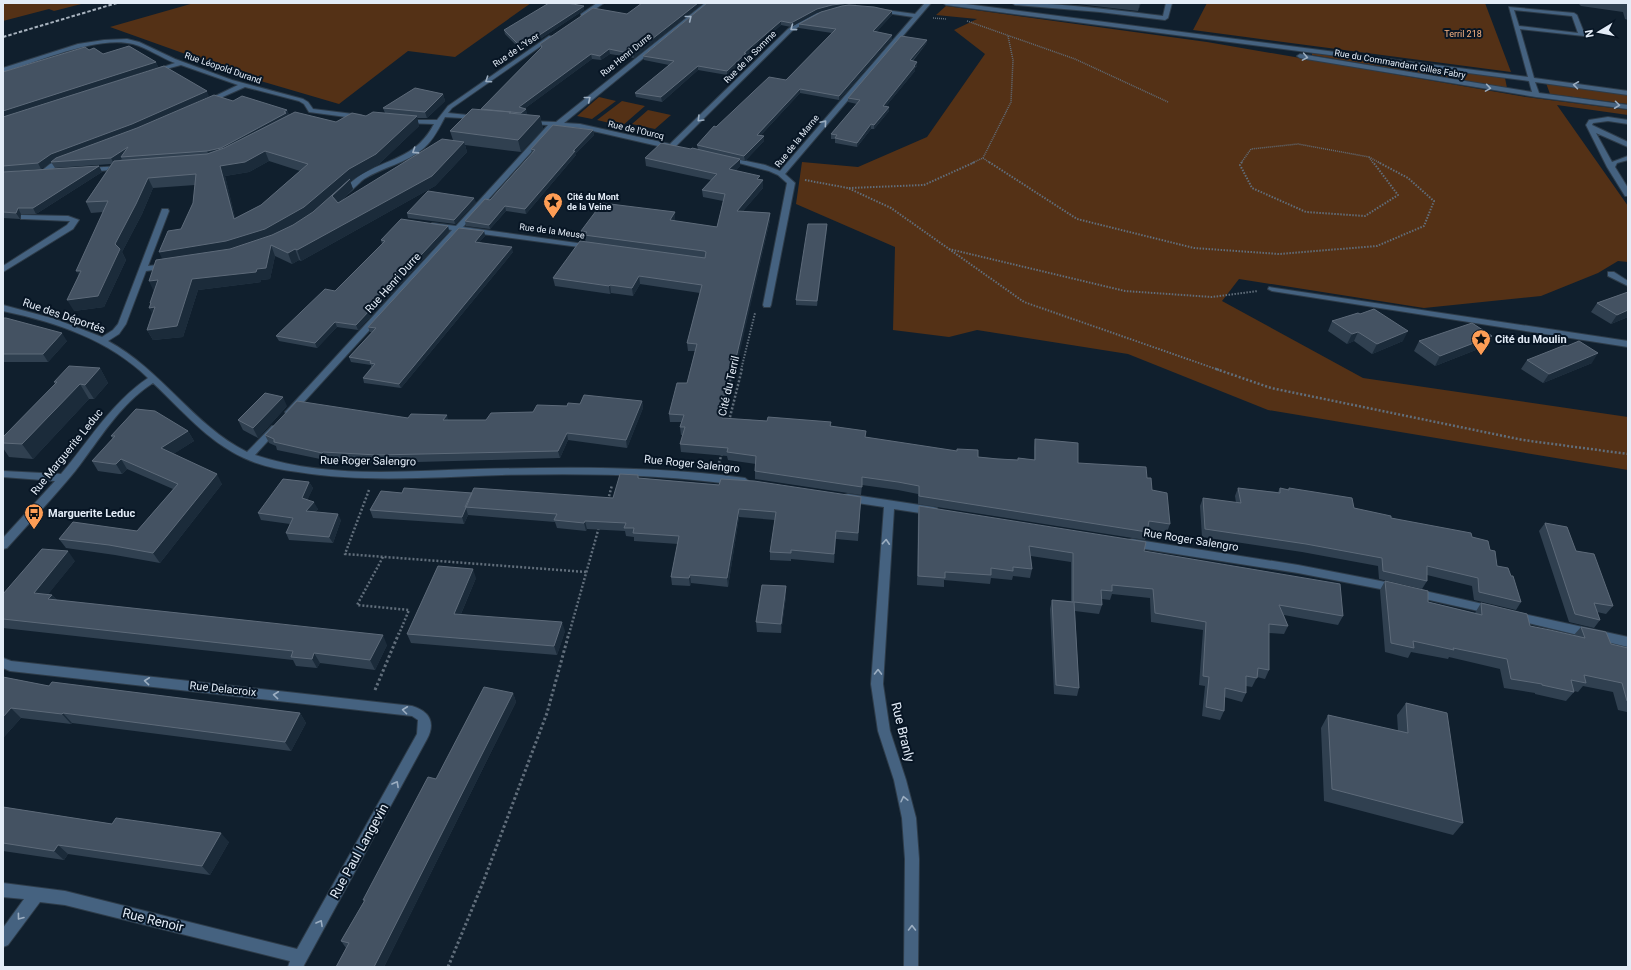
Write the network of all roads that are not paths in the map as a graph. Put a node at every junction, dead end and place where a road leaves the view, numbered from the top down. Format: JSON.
{"nodes":[{"id":1,"x":601,"y":3,"type":"edge"},
{"id":2,"x":708,"y":3,"type":"edge"},
{"id":3,"x":928,"y":3,"type":"edge"},
{"id":4,"x":946,"y":3,"type":"edge"},
{"id":5,"x":1015,"y":3,"type":"edge"},
{"id":6,"x":1170,"y":3,"type":"edge"},
{"id":7,"x":834,"y":9,"type":"edge"},
{"id":8,"x":876,"y":10,"type":"edge"},
{"id":9,"x":917,"y":16,"type":"junction"},
{"id":10,"x":575,"y":21,"type":"edge"},
{"id":11,"x":1517,"y":27,"type":"junction"},
{"id":12,"x":556,"y":34,"type":"edge"},
{"id":13,"x":1170,"y":34,"type":"junction"},
{"id":14,"x":181,"y":63,"type":"junction"},
{"id":15,"x":3,"y":70,"type":"edge"},
{"id":16,"x":145,"y":74,"type":"edge"},
{"id":17,"x":1532,"y":79,"type":"junction"},
{"id":18,"x":244,"y":85,"type":"junction"},
{"id":19,"x":1628,"y":93,"type":"edge"},
{"id":20,"x":1536,"y":95,"type":"junction"},
{"id":21,"x":201,"y":104,"type":"edge"},
{"id":22,"x":1628,"y":106,"type":"edge"},
{"id":23,"x":311,"y":111,"type":"junction"},
{"id":24,"x":303,"y":115,"type":"edge"},
{"id":25,"x":443,"y":115,"type":"junction"},
{"id":26,"x":369,"y":117,"type":"edge"},
{"id":27,"x":488,"y":119,"type":"edge"},
{"id":28,"x":399,"y":120,"type":"edge"},
{"id":29,"x":439,"y":122,"type":"junction"},
{"id":30,"x":519,"y":122,"type":"edge"},
{"id":31,"x":1628,"y":122,"type":"edge"},
{"id":32,"x":555,"y":124,"type":"junction"},
{"id":33,"x":1590,"y":127,"type":"junction"},
{"id":34,"x":1628,"y":145,"type":"edge"},
{"id":35,"x":671,"y":147,"type":"junction"},
{"id":36,"x":679,"y":149,"type":"edge"},
{"id":37,"x":70,"y":157,"type":"edge"},
{"id":38,"x":722,"y":158,"type":"edge"},
{"id":39,"x":1628,"y":158,"type":"edge"},
{"id":40,"x":129,"y":167,"type":"edge"},
{"id":41,"x":1611,"y":167,"type":"junction"},
{"id":42,"x":83,"y":170,"type":"edge"},
{"id":43,"x":60,"y":172,"type":"edge"},
{"id":44,"x":784,"y":176,"type":"junction"},
{"id":45,"x":1628,"y":194,"type":"edge"},
{"id":46,"x":337,"y":199,"type":"edge"},
{"id":47,"x":165,"y":211,"type":"dead end"},
{"id":48,"x":24,"y":217,"type":"dead end"},
{"id":49,"x":430,"y":224,"type":"edge"},
{"id":50,"x":458,"y":228,"type":"junction"},
{"id":51,"x":602,"y":248,"type":"edge"},
{"id":52,"x":175,"y":265,"type":"edge"},
{"id":53,"x":143,"y":269,"type":"junction"},
{"id":54,"x":3,"y":270,"type":"edge"},
{"id":55,"x":1611,"y":274,"type":"dead end"},
{"id":56,"x":1628,"y":284,"type":"edge"},
{"id":57,"x":1272,"y":289,"type":"road end"},
{"id":58,"x":767,"y":305,"type":"road end"},
{"id":59,"x":3,"y":308,"type":"edge"},
{"id":60,"x":102,"y":341,"type":"junction"},
{"id":61,"x":1628,"y":344,"type":"edge"},
{"id":62,"x":153,"y":379,"type":"junction"},
{"id":63,"x":249,"y":456,"type":"junction"},
{"id":64,"x":3,"y":474,"type":"edge"},
{"id":65,"x":63,"y":478,"type":"junction"},
{"id":66,"x":752,"y":483,"type":"edge"},
{"id":67,"x":836,"y":496,"type":"edge"},
{"id":68,"x":889,"y":504,"type":"junction"},
{"id":69,"x":943,"y":513,"type":"edge"},
{"id":70,"x":1123,"y":541,"type":"edge"},
{"id":71,"x":3,"y":545,"type":"edge"},
{"id":72,"x":1628,"y":642,"type":"edge"},
{"id":73,"x":5,"y":667,"type":"edge"},
{"id":74,"x":423,"y":735,"type":"joint"},
{"id":75,"x":3,"y":890,"type":"edge"},
{"id":76,"x":37,"y":894,"type":"junction"},
{"id":77,"x":3,"y":940,"type":"edge"},
{"id":78,"x":298,"y":962,"type":"edge"},
{"id":79,"x":911,"y":967,"type":"edge"}],
"edges":[{"from":1,"to":10,"type":"street"},
{"from":32,"to":2,"type":"street","name":"Rue Henri Durre","one_way":true},
{"from":3,"to":9,"type":"street","name":"Rue de la Marne"},
{"from":4,"to":13,"type":"street","name":"Rue du Commandant Gilles Fabry"},
{"from":5,"to":6,"type":"street"},
{"from":7,"to":35,"type":"street","name":"Rue de la Somme","one_way":true},
{"from":8,"to":9,"type":"street"},
{"from":44,"to":9,"type":"street","name":"Rue de la Marne","one_way":true},
{"from":11,"to":11,"type":"street"},
{"from":11,"to":17,"type":"street"},
{"from":12,"to":25,"type":"street","name":"Rue de L'Yser","one_way":true},
{"from":13,"to":17,"type":"street","name":"Rue du Commandant Gilles Fabry"},
{"from":13,"to":20,"type":"street","name":"Rue du Commandant Gilles Fabry","one_way":true},
{"from":14,"to":15,"type":"street","name":"Rue Léopold Durand"},
{"from":14,"to":16,"type":"street"},
{"from":14,"to":18,"type":"street","name":"Rue Léopold Durand"},
{"from":19,"to":17,"type":"street","name":"Rue du Commandant Gilles Fabry","one_way":true},
{"from":17,"to":20,"type":"street"},
{"from":18,"to":21,"type":"street"},
{"from":18,"to":23,"type":"street","name":"Rue Léopold Durand"},
{"from":20,"to":22,"type":"street","name":"Rue du Commandant Gilles Fabry","one_way":true},
{"from":23,"to":24,"type":"street"},
{"from":23,"to":26,"type":"street"},
{"from":25,"to":27,"type":"street"},
{"from":25,"to":29,"type":"street","name":"Rue de L'Yser"},
{"from":28,"to":29,"type":"street"},
{"from":29,"to":46,"type":"street","name":"Rue de L'Yser","one_way":true},
{"from":30,"to":32,"type":"street","name":"Rue de l'Ourcq"},
{"from":31,"to":33,"type":"street"},
{"from":32,"to":35,"type":"street","name":"Rue de l'Ourcq"},
{"from":32,"to":50,"type":"street","name":"Rue Henri Durre"},
{"from":33,"to":34,"type":"street"},
{"from":33,"to":41,"type":"street"},
{"from":35,"to":36,"type":"street","name":"Rue de l'Ourcq"},
{"from":37,"to":43,"type":"street"},
{"from":38,"to":44,"type":"street"},
{"from":39,"to":41,"type":"street"},
{"from":40,"to":42,"type":"street"},
{"from":41,"to":45,"type":"street"},
{"from":44,"to":58,"type":"street","name":"Rue de la Marne"},
{"from":47,"to":53,"type":"street"},
{"from":48,"to":54,"type":"street"},
{"from":49,"to":50,"type":"street","name":"Rue de la Meuse"},
{"from":50,"to":51,"type":"street","name":"Rue de la Meuse"},
{"from":50,"to":63,"type":"street","name":"Rue Henri Durre"},
{"from":52,"to":53,"type":"street"},
{"from":53,"to":60,"type":"street"},
{"from":55,"to":56,"type":"street"},
{"from":57,"to":61,"type":"street"},
{"from":59,"to":60,"type":"street","name":"Rue des Déportés"},
{"from":60,"to":62,"type":"street","name":"Rue des Déportés"},
{"from":62,"to":63,"type":"street","name":"Rue Roger Salengro"},
{"from":62,"to":65,"type":"street","name":"Rue Marguerite Leduc"},
{"from":63,"to":66,"type":"street","name":"Rue Roger Salengro"},
{"from":64,"to":65,"type":"street"},
{"from":65,"to":71,"type":"street","name":"Rue Marguerite Leduc"},
{"from":67,"to":68,"type":"street"},
{"from":68,"to":69,"type":"street"},
{"from":79,"to":68,"type":"street","name":"Rue Branly","one_way":true},
{"from":70,"to":72,"type":"street","name":"Rue Roger Salengro"},
{"from":74,"to":73,"type":"street","name":"Rue Delacroix","one_way":true},
{"from":78,"to":74,"type":"street","name":"Rue Paul Langevin","one_way":true},
{"from":75,"to":76,"type":"street","name":"Rue Renoir"},
{"from":76,"to":77,"type":"street","one_way":true},
{"from":76,"to":78,"type":"street","name":"Rue Renoir"}]}
